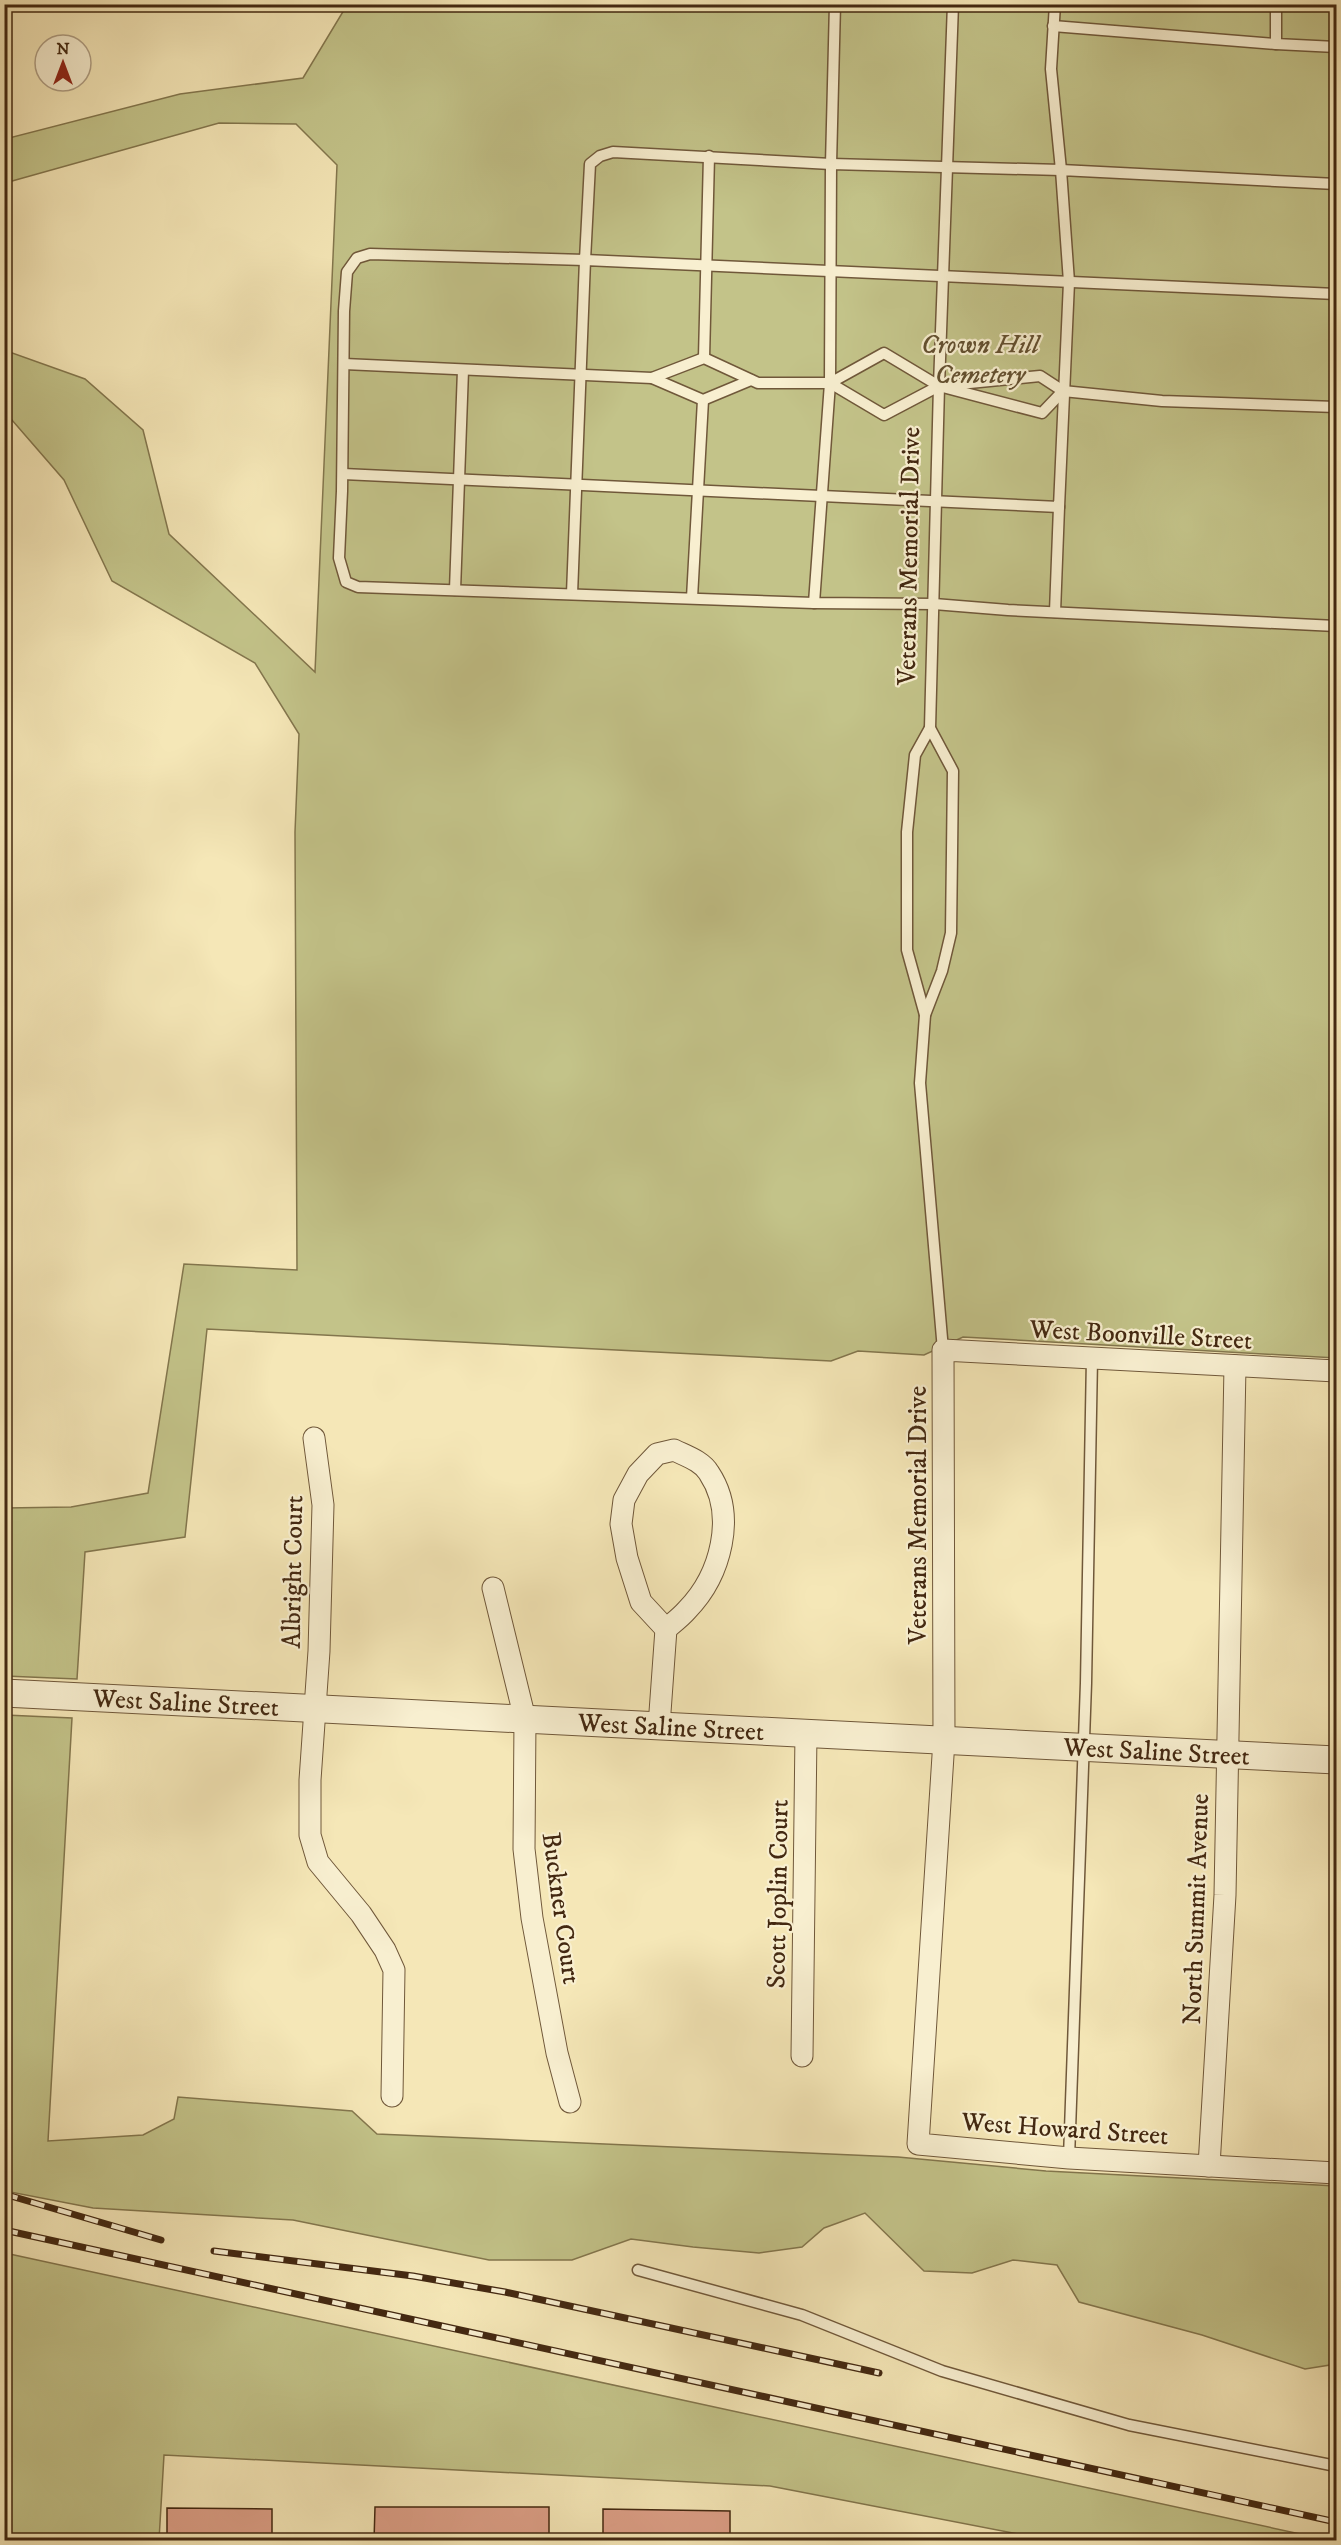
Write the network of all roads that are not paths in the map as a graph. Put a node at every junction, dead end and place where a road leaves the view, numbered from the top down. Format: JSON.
{"nodes":[{"id":1,"x":835,"y":4,"type":"edge"},
{"id":2,"x":953,"y":4,"type":"edge"},
{"id":3,"x":1055,"y":4,"type":"edge"},
{"id":4,"x":1276,"y":4,"type":"edge"},
{"id":5,"x":1053,"y":26,"type":"junction"},
{"id":6,"x":1276,"y":44,"type":"junction"},
{"id":7,"x":1336,"y":47,"type":"edge"},
{"id":8,"x":709,"y":156,"type":"junction"},
{"id":9,"x":831,"y":164,"type":"junction"},
{"id":10,"x":946,"y":168,"type":"junction"},
{"id":11,"x":1061,"y":170,"type":"junction"},
{"id":12,"x":1336,"y":184,"type":"edge"},
{"id":13,"x":585,"y":260,"type":"junction"},
{"id":14,"x":706,"y":265,"type":"junction"},
{"id":15,"x":831,"y":271,"type":"junction"},
{"id":16,"x":943,"y":276,"type":"junction"},
{"id":17,"x":1069,"y":282,"type":"junction"},
{"id":18,"x":1336,"y":294,"type":"edge"},
{"id":19,"x":704,"y":358,"type":"junction"},
{"id":20,"x":344,"y":364,"type":"junction"},
{"id":21,"x":464,"y":370,"type":"junction"},
{"id":22,"x":580,"y":375,"type":"junction"},
{"id":23,"x":652,"y":378,"type":"junction"},
{"id":24,"x":751,"y":380,"type":"junction"},
{"id":25,"x":830,"y":383,"type":"junction"},
{"id":26,"x":939,"y":386,"type":"junction"},
{"id":27,"x":1063,"y":391,"type":"junction"},
{"id":28,"x":703,"y":400,"type":"junction"},
{"id":29,"x":1336,"y":407,"type":"edge"},
{"id":30,"x":343,"y":474,"type":"junction"},
{"id":31,"x":459,"y":479,"type":"junction"},
{"id":32,"x":576,"y":485,"type":"junction"},
{"id":33,"x":698,"y":490,"type":"junction"},
{"id":34,"x":822,"y":496,"type":"junction"},
{"id":35,"x":936,"y":501,"type":"junction"},
{"id":36,"x":1059,"y":507,"type":"junction"},
{"id":37,"x":455,"y":590,"type":"junction"},
{"id":38,"x":572,"y":594,"type":"junction"},
{"id":39,"x":692,"y":598,"type":"junction"},
{"id":40,"x":814,"y":603,"type":"junction"},
{"id":41,"x":934,"y":604,"type":"junction"},
{"id":42,"x":1055,"y":612,"type":"junction"},
{"id":43,"x":1336,"y":626,"type":"edge"},
{"id":44,"x":930,"y":728,"type":"junction"},
{"id":45,"x":925,"y":1016,"type":"junction"},
{"id":46,"x":943,"y":1350,"type":"junction"},
{"id":47,"x":1092,"y":1358,"type":"junction"},
{"id":48,"x":1236,"y":1366,"type":"junction"},
{"id":49,"x":1336,"y":1371,"type":"edge"},
{"id":50,"x":314,"y":1438,"type":"dead end"},
{"id":51,"x":493,"y":1588,"type":"dead end"},
{"id":52,"x":666,"y":1629,"type":"junction"},
{"id":53,"x":4,"y":1693,"type":"edge"},
{"id":54,"x":315,"y":1707,"type":"junction"},
{"id":55,"x":525,"y":1719,"type":"junction"},
{"id":56,"x":659,"y":1726,"type":"junction"},
{"id":57,"x":806,"y":1733,"type":"junction"},
{"id":58,"x":944,"y":1740,"type":"junction"},
{"id":59,"x":1084,"y":1746,"type":"junction"},
{"id":60,"x":1228,"y":1754,"type":"junction"},
{"id":61,"x":1336,"y":1760,"type":"edge"},
{"id":62,"x":927,"y":2014,"type":"joint"},
{"id":63,"x":802,"y":2056,"type":"dead end"},
{"id":64,"x":392,"y":2096,"type":"dead end"},
{"id":65,"x":570,"y":2102,"type":"dead end"},
{"id":66,"x":1069,"y":2158,"type":"junction"},
{"id":67,"x":1209,"y":2166,"type":"junction"},
{"id":68,"x":1336,"y":2173,"type":"edge"},
{"id":69,"x":638,"y":2270,"type":"dead end"},
{"id":70,"x":1336,"y":2466,"type":"edge"}],
"edges":[{"from":1,"to":9,"type":"lane"},
{"from":2,"to":10,"type":"lane","name":"Veterans Memorial Drive"},
{"from":3,"to":5,"type":"lane"},
{"from":4,"to":6,"type":"lane"},
{"from":5,"to":6,"type":"lane"},
{"from":5,"to":11,"type":"lane"},
{"from":6,"to":7,"type":"lane"},
{"from":8,"to":9,"type":"lane"},
{"from":8,"to":13,"type":"lane"},
{"from":8,"to":14,"type":"lane"},
{"from":9,"to":10,"type":"lane"},
{"from":9,"to":15,"type":"lane"},
{"from":10,"to":11,"type":"lane"},
{"from":10,"to":16,"type":"lane","name":"Veterans Memorial Drive"},
{"from":11,"to":12,"type":"lane"},
{"from":11,"to":17,"type":"lane"},
{"from":13,"to":14,"type":"lane"},
{"from":13,"to":20,"type":"lane"},
{"from":13,"to":22,"type":"lane"},
{"from":14,"to":15,"type":"lane"},
{"from":14,"to":19,"type":"lane"},
{"from":15,"to":16,"type":"lane"},
{"from":15,"to":25,"type":"lane"},
{"from":16,"to":17,"type":"lane"},
{"from":16,"to":26,"type":"lane","name":"Veterans Memorial Drive"},
{"from":17,"to":18,"type":"lane"},
{"from":17,"to":27,"type":"lane"},
{"from":19,"to":23,"type":"lane"},
{"from":19,"to":24,"type":"lane"},
{"from":20,"to":21,"type":"lane"},
{"from":20,"to":30,"type":"lane"},
{"from":21,"to":22,"type":"lane"},
{"from":21,"to":31,"type":"lane"},
{"from":22,"to":23,"type":"lane"},
{"from":22,"to":32,"type":"lane"},
{"from":23,"to":28,"type":"lane"},
{"from":24,"to":25,"type":"lane"},
{"from":24,"to":28,"type":"lane"},
{"from":25,"to":26,"type":"lane"},
{"from":25,"to":26,"type":"lane"},
{"from":25,"to":34,"type":"lane"},
{"from":26,"to":27,"type":"lane"},
{"from":26,"to":27,"type":"lane"},
{"from":26,"to":35,"type":"lane","name":"Veterans Memorial Drive"},
{"from":27,"to":29,"type":"lane"},
{"from":27,"to":36,"type":"lane"},
{"from":28,"to":33,"type":"lane"},
{"from":30,"to":31,"type":"lane"},
{"from":30,"to":37,"type":"lane"},
{"from":31,"to":32,"type":"lane"},
{"from":31,"to":37,"type":"lane"},
{"from":32,"to":33,"type":"lane"},
{"from":32,"to":38,"type":"lane"},
{"from":33,"to":34,"type":"lane"},
{"from":33,"to":39,"type":"lane"},
{"from":34,"to":35,"type":"lane"},
{"from":34,"to":40,"type":"lane"},
{"from":35,"to":36,"type":"lane"},
{"from":35,"to":41,"type":"lane","name":"Veterans Memorial Drive"},
{"from":36,"to":42,"type":"lane"},
{"from":37,"to":38,"type":"lane"},
{"from":38,"to":39,"type":"lane"},
{"from":39,"to":40,"type":"lane"},
{"from":40,"to":41,"type":"lane"},
{"from":41,"to":42,"type":"lane"},
{"from":41,"to":44,"type":"lane","name":"Veterans Memorial Drive"},
{"from":42,"to":43,"type":"lane"},
{"from":44,"to":45,"type":"lane","name":"Veterans Memorial Drive"},
{"from":44,"to":45,"type":"lane","name":"Veterans Memorial Drive"},
{"from":45,"to":46,"type":"lane","name":"Veterans Memorial Drive"},
{"from":46,"to":47,"type":"street","name":"West Boonville Street"},
{"from":46,"to":58,"type":"street","name":"Veterans Memorial Drive"},
{"from":47,"to":48,"type":"street","name":"West Boonville Street"},
{"from":47,"to":59,"type":"lane"},
{"from":48,"to":49,"type":"street","name":"West Boonville Street"},
{"from":48,"to":60,"type":"street","name":"North Summit Avenue"},
{"from":50,"to":54,"type":"street","name":"Albright Court"},
{"from":51,"to":55,"type":"street","name":"Buckner Court"},
{"from":52,"to":52,"type":"street"},
{"from":52,"to":56,"type":"street"},
{"from":53,"to":54,"type":"street","name":"West Saline Street"},
{"from":54,"to":55,"type":"street","name":"West Saline Street"},
{"from":54,"to":64,"type":"street","name":"Albright Court"},
{"from":55,"to":56,"type":"street","name":"West Saline Street"},
{"from":55,"to":65,"type":"street","name":"Buckner Court"},
{"from":56,"to":57,"type":"street","name":"West Saline Street"},
{"from":57,"to":58,"type":"street","name":"West Saline Street"},
{"from":57,"to":63,"type":"street","name":"Scott Joplin Court"},
{"from":58,"to":59,"type":"street","name":"West Saline Street"},
{"from":58,"to":62,"type":"street","name":"Veterans Memorial Drive"},
{"from":59,"to":60,"type":"street","name":"West Saline Street"},
{"from":59,"to":66,"type":"lane"},
{"from":60,"to":61,"type":"street","name":"West Saline Street"},
{"from":60,"to":67,"type":"street","name":"North Summit Avenue"},
{"from":62,"to":66,"type":"street","name":"West Howard Street"},
{"from":66,"to":67,"type":"street","name":"West Howard Street"},
{"from":67,"to":68,"type":"street","name":"West Howard Street"},
{"from":69,"to":70,"type":"lane"}]}
